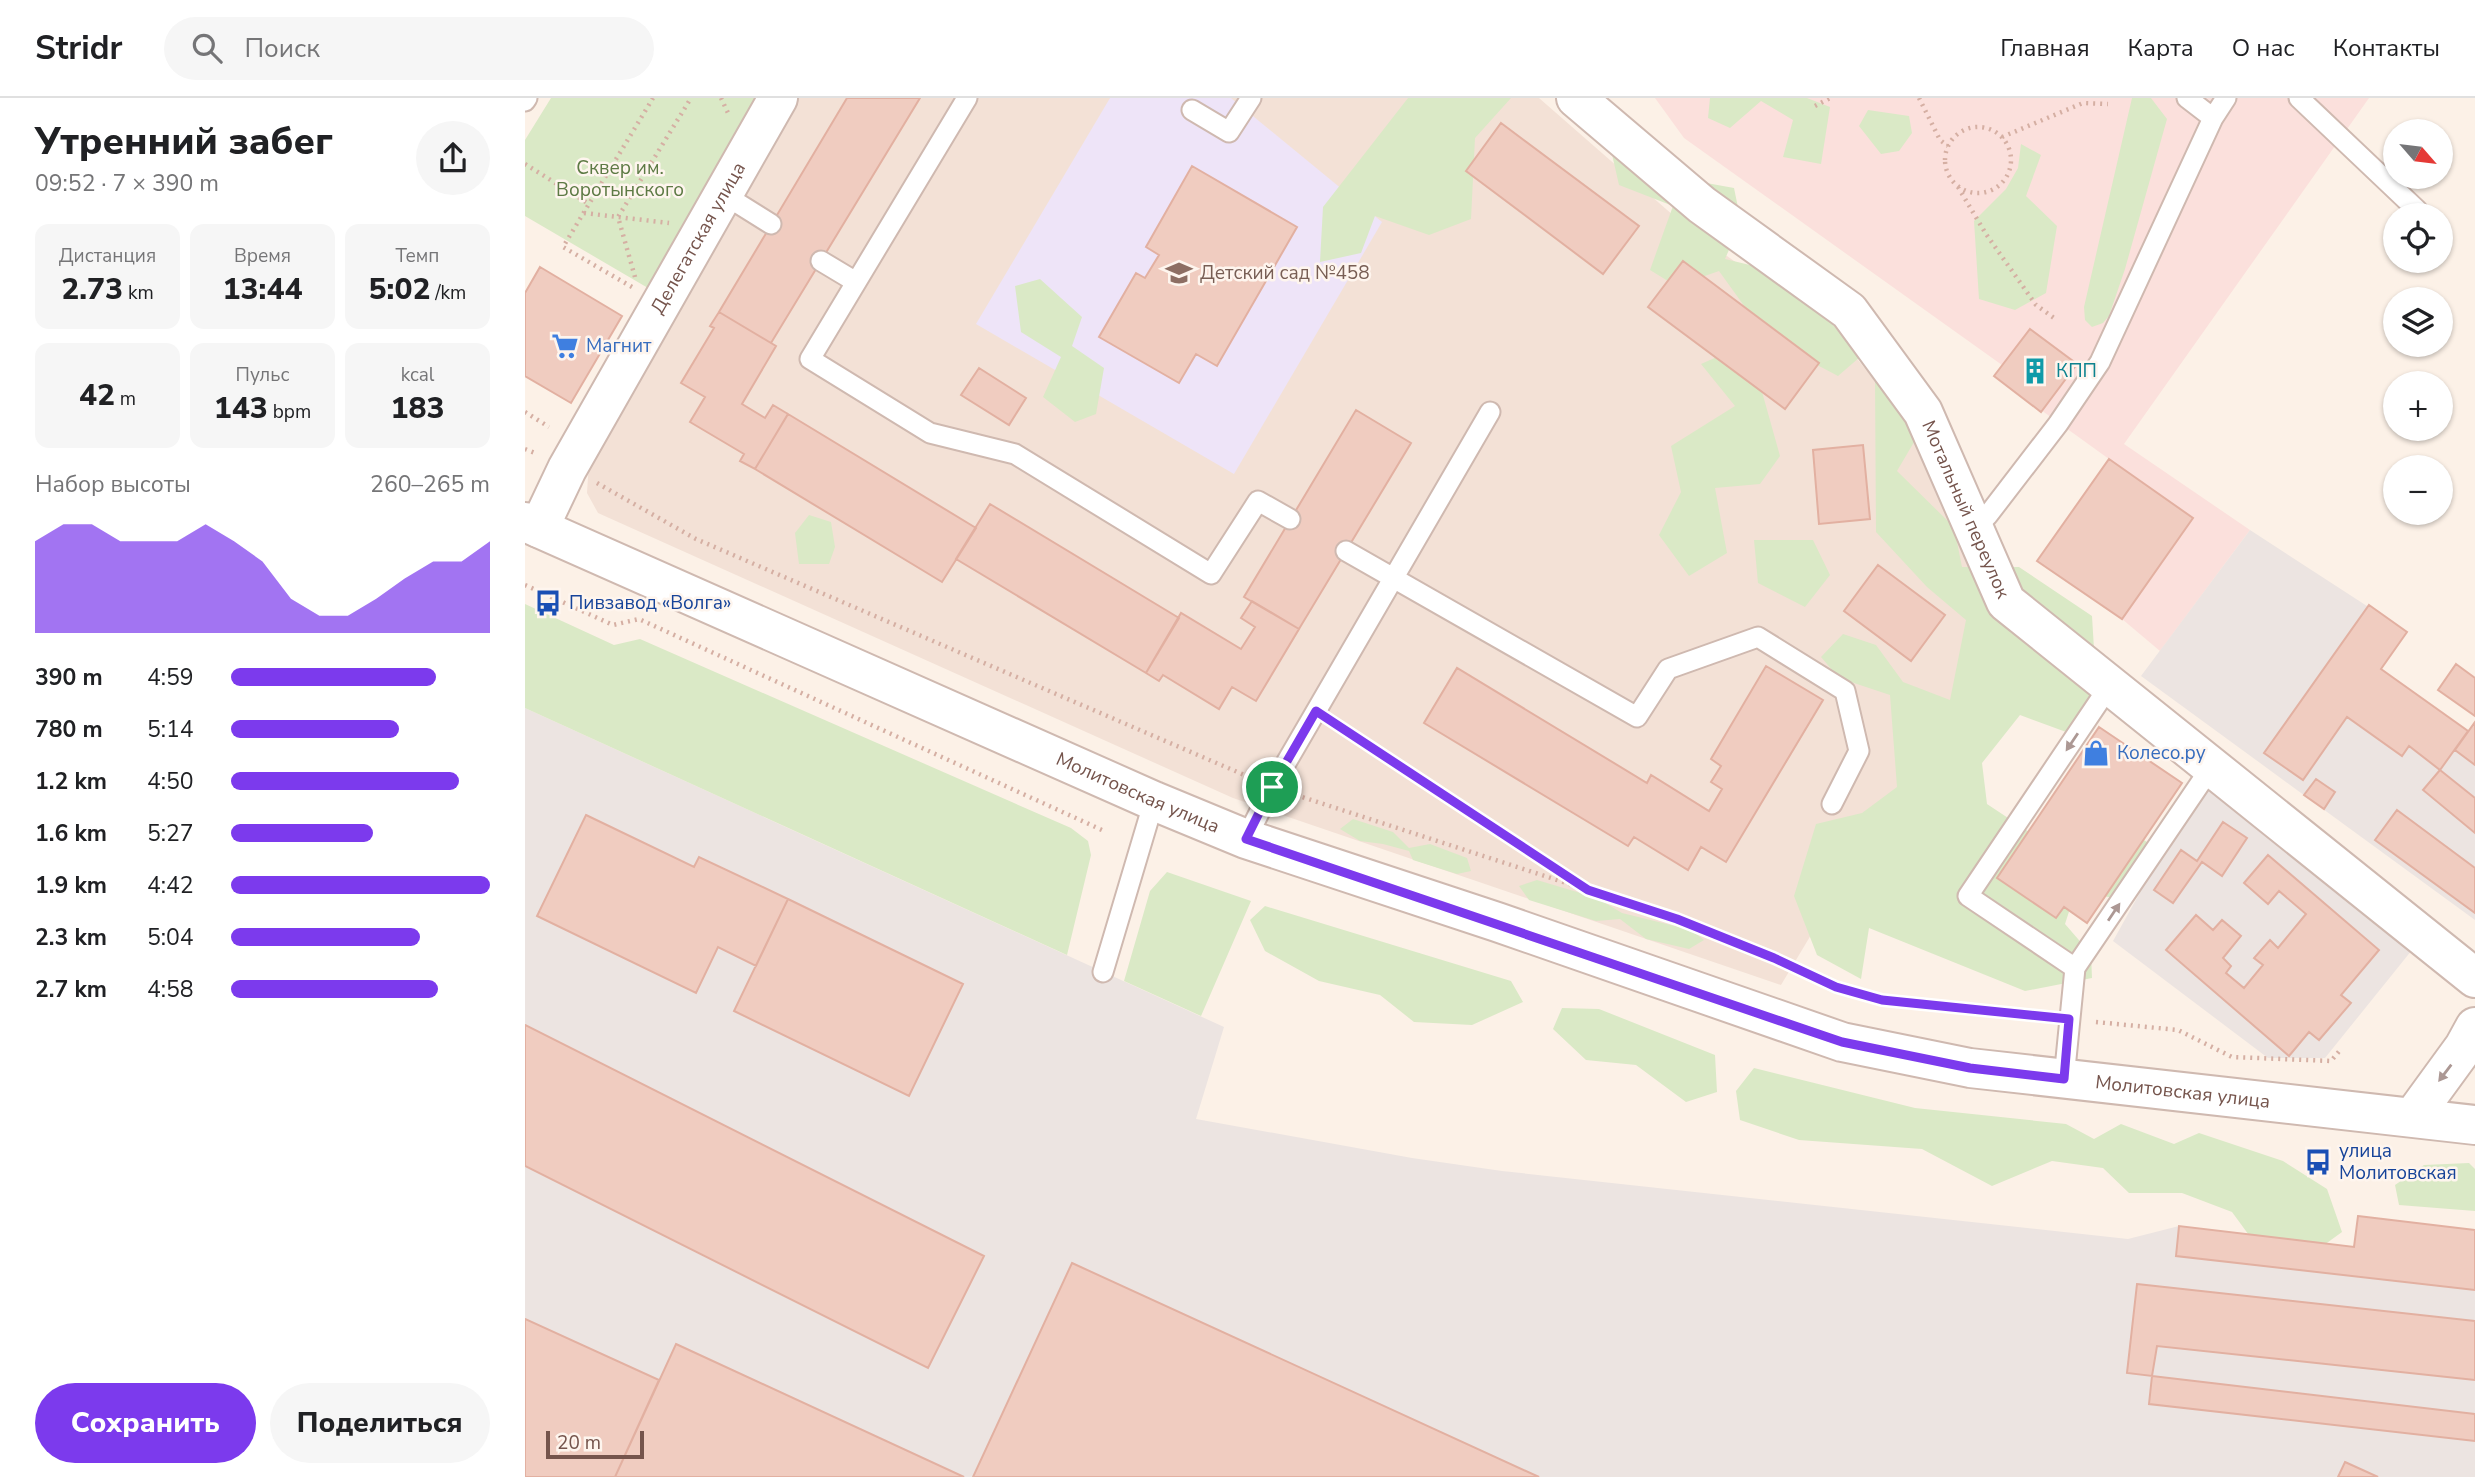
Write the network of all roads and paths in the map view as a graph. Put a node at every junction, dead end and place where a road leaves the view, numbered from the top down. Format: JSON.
{"nodes":[{"id":1,"x":653,"y":98,"type":"edge"},
{"id":2,"x":691,"y":98,"type":"edge"},
{"id":3,"x":778,"y":98,"type":"edge"},
{"id":4,"x":967,"y":98,"type":"edge"},
{"id":5,"x":1251,"y":98,"type":"edge"},
{"id":6,"x":1576,"y":98,"type":"edge"},
{"id":7,"x":1830,"y":98,"type":"edge"},
{"id":8,"x":1919,"y":98,"type":"edge"},
{"id":9,"x":2187,"y":98,"type":"edge"},
{"id":10,"x":2227,"y":98,"type":"edge"},
{"id":11,"x":2299,"y":98,"type":"edge"},
{"id":12,"x":2108,"y":104,"type":"dead end"},
{"id":13,"x":1815,"y":106,"type":"dead end"},
{"id":14,"x":1192,"y":110,"type":"dead end"},
{"id":15,"x":2213,"y":118,"type":"junction"},
{"id":16,"x":2002,"y":137,"type":"junction"},
{"id":17,"x":1948,"y":146,"type":"junction"},
{"id":18,"x":525,"y":164,"type":"edge"},
{"id":19,"x":1958,"y":186,"type":"junction"},
{"id":20,"x":2410,"y":203,"type":"edge"},
{"id":21,"x":589,"y":204,"type":"junction"},
{"id":22,"x":714,"y":210,"type":"junction"},
{"id":23,"x":584,"y":213,"type":"junction"},
{"id":24,"x":618,"y":218,"type":"junction"},
{"id":25,"x":771,"y":224,"type":"dead end"},
{"id":26,"x":821,"y":261,"type":"dead end"},
{"id":27,"x":856,"y":282,"type":"junction"},
{"id":28,"x":2054,"y":318,"type":"dead end"},
{"id":29,"x":525,"y":412,"type":"edge"},
{"id":30,"x":1490,"y":412,"type":"dead end"},
{"id":31,"x":563,"y":451,"type":"junction"},
{"id":32,"x":1290,"y":519,"type":"dead end"},
{"id":33,"x":532,"y":525,"type":"edge"},
{"id":34,"x":1974,"y":529,"type":"junction"},
{"id":35,"x":1346,"y":551,"type":"dead end"},
{"id":36,"x":1393,"y":578,"type":"junction"},
{"id":37,"x":525,"y":584,"type":"edge"},
{"id":38,"x":2110,"y":685,"type":"junction"},
{"id":39,"x":1316,"y":711,"type":"junction"},
{"id":40,"x":2212,"y":766,"type":"junction"},
{"id":41,"x":1272,"y":787,"type":"junction"},
{"id":42,"x":1154,"y":801,"type":"junction"},
{"id":43,"x":1832,"y":804,"type":"dead end"},
{"id":44,"x":1102,"y":830,"type":"dead end"},
{"id":45,"x":1246,"y":839,"type":"junction"},
{"id":46,"x":1588,"y":890,"type":"junction"},
{"id":47,"x":2075,"y":968,"type":"junction"},
{"id":48,"x":1103,"y":972,"type":"dead end"},
{"id":49,"x":2475,"y":978,"type":"edge"},
{"id":50,"x":2069,"y":1019,"type":"junction"},
{"id":51,"x":2475,"y":1027,"type":"edge"},
{"id":52,"x":2341,"y":1049,"type":"dead end"},
{"id":53,"x":2064,"y":1079,"type":"junction"},
{"id":54,"x":2413,"y":1117,"type":"junction"},
{"id":55,"x":2475,"y":1125,"type":"edge"}],
"edges":[{"from":1,"to":21,"type":"path"},
{"from":2,"to":24,"type":"path"},
{"from":3,"to":22,"type":"street","name":"Делегатская улица"},
{"from":4,"to":27,"type":"lane"},
{"from":5,"to":14,"type":"lane"},
{"from":6,"to":34,"type":"street","name":"Мотальный переулок"},
{"from":7,"to":13,"type":"path"},
{"from":8,"to":17,"type":"path"},
{"from":9,"to":15,"type":"lane"},
{"from":10,"to":15,"type":"lane"},
{"from":11,"to":20,"type":"lane"},
{"from":12,"to":16,"type":"path"},
{"from":15,"to":34,"type":"lane"},
{"from":16,"to":17,"type":"path"},
{"from":16,"to":19,"type":"path"},
{"from":17,"to":19,"type":"path"},
{"from":18,"to":21,"type":"path"},
{"from":19,"to":28,"type":"path"},
{"from":21,"to":23,"type":"path"},
{"from":22,"to":24,"type":"path"},
{"from":22,"to":25,"type":"lane"},
{"from":22,"to":31,"type":"street","name":"Делегатская улица"},
{"from":23,"to":24,"type":"path"},
{"from":23,"to":24,"type":"path"},
{"from":26,"to":27,"type":"lane"},
{"from":27,"to":32,"type":"lane"},
{"from":29,"to":31,"type":"path"},
{"from":30,"to":36,"type":"lane"},
{"from":31,"to":33,"type":"street","name":"Делегатская улица"},
{"from":31,"to":41,"type":"path"},
{"from":33,"to":42,"type":"street","name":"Молитовская улица"},
{"from":34,"to":38,"type":"street","name":"Мотальный переулок"},
{"from":35,"to":36,"type":"lane"},
{"from":36,"to":39,"type":"lane"},
{"from":36,"to":43,"type":"lane"},
{"from":37,"to":44,"type":"path"},
{"from":38,"to":40,"type":"street","name":"Мотальный переулок"},
{"from":38,"to":47,"type":"lane","one_way":true},
{"from":39,"to":41,"type":"lane"},
{"from":39,"to":46,"type":"path"},
{"from":47,"to":40,"type":"lane","one_way":true},
{"from":40,"to":49,"type":"street","name":"Мотальный переулок"},
{"from":41,"to":45,"type":"lane"},
{"from":41,"to":46,"type":"path"},
{"from":42,"to":45,"type":"street","name":"Молитовская улица"},
{"from":42,"to":48,"type":"lane"},
{"from":45,"to":53,"type":"street","name":"Молитовская улица"},
{"from":46,"to":50,"type":"path"},
{"from":47,"to":50,"type":"lane"},
{"from":50,"to":52,"type":"path"},
{"from":50,"to":53,"type":"lane"},
{"from":51,"to":54,"type":"street","one_way":true},
{"from":53,"to":54,"type":"street","name":"Молитовская улица"},
{"from":54,"to":55,"type":"street","name":"Молитовская улица"}]}
